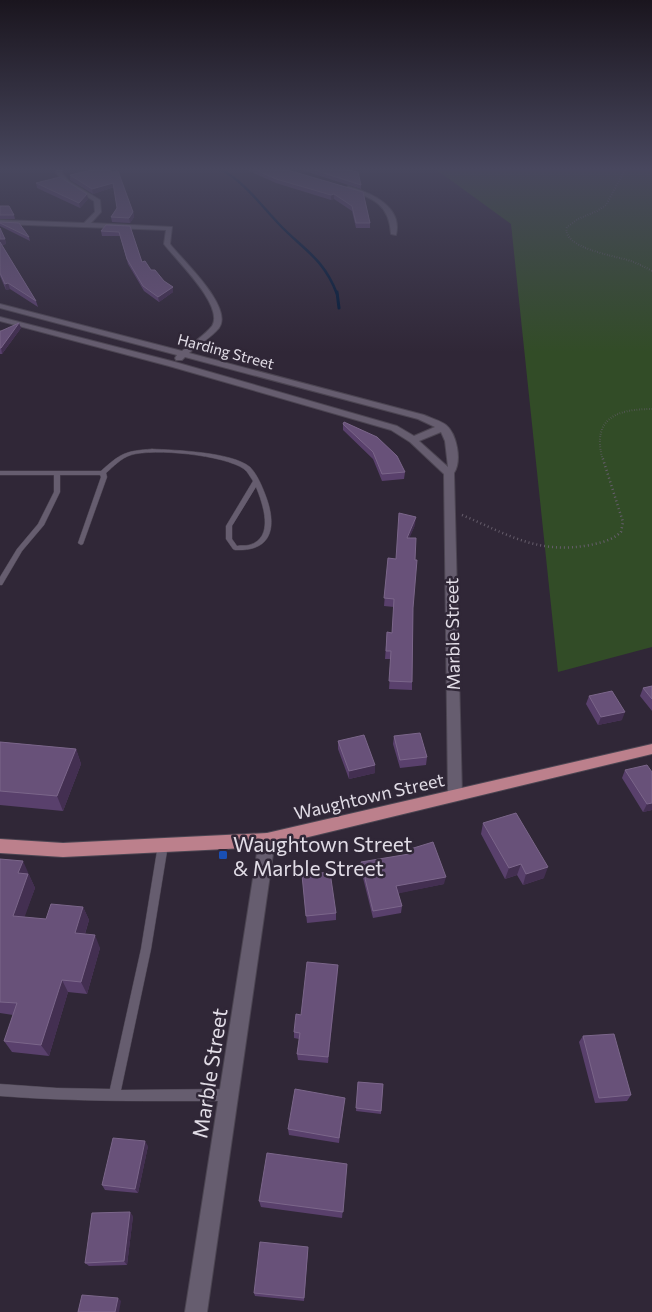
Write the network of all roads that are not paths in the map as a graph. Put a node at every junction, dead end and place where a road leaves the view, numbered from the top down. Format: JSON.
{"nodes":[{"id":1,"x":170,"y":229,"type":"edge"},
{"id":2,"x":393,"y":229,"type":"edge"},
{"id":3,"x":394,"y":234,"type":"dead end"},
{"id":4,"x":0,"y":306,"type":"edge"},
{"id":5,"x":0,"y":320,"type":"edge"},
{"id":6,"x":183,"y":354,"type":"junction"},
{"id":7,"x":172,"y":364,"type":"junction"},
{"id":8,"x":443,"y":427,"type":"junction"},
{"id":9,"x":413,"y":440,"type":"junction"},
{"id":10,"x":0,"y":472,"type":"edge"},
{"id":11,"x":57,"y":473,"type":"junction"},
{"id":12,"x":103,"y":473,"type":"junction"},
{"id":13,"x":449,"y":473,"type":"junction"},
{"id":14,"x":256,"y":480,"type":"junction"},
{"id":15,"x":81,"y":543,"type":"dead end"},
{"id":16,"x":0,"y":582,"type":"edge"},
{"id":17,"x":652,"y":749,"type":"edge"},
{"id":18,"x":455,"y":795,"type":"junction"},
{"id":19,"x":267,"y":840,"type":"junction"},
{"id":20,"x":163,"y":845,"type":"junction"},
{"id":21,"x":0,"y":846,"type":"edge"},
{"id":22,"x":0,"y":1090,"type":"edge"},
{"id":23,"x":114,"y":1095,"type":"junction"},
{"id":24,"x":229,"y":1095,"type":"junction"},
{"id":25,"x":196,"y":1312,"type":"edge"}],
"edges":[{"from":1,"to":6,"type":"street"},
{"from":2,"to":3,"type":"street"},
{"from":4,"to":6,"type":"street","name":"Harding Street"},
{"from":5,"to":7,"type":"street","name":"Harding Street"},
{"from":6,"to":7,"type":"street"},
{"from":6,"to":8,"type":"street","name":"Harding Street"},
{"from":7,"to":9,"type":"street","name":"Harding Street"},
{"from":8,"to":9,"type":"street"},
{"from":8,"to":13,"type":"street","name":"Marble Street"},
{"from":9,"to":13,"type":"street"},
{"from":10,"to":11,"type":"lane"},
{"from":11,"to":12,"type":"lane"},
{"from":11,"to":16,"type":"lane"},
{"from":12,"to":14,"type":"lane"},
{"from":12,"to":15,"type":"lane"},
{"from":13,"to":18,"type":"street","name":"Marble Street"},
{"from":14,"to":14,"type":"lane"},
{"from":17,"to":18,"type":"main road","name":"Waughtown Street"},
{"from":18,"to":19,"type":"main road","name":"Waughtown Street"},
{"from":19,"to":20,"type":"main road","name":"Waughtown Street"},
{"from":19,"to":24,"type":"street","name":"Marble Street"},
{"from":20,"to":21,"type":"main road","name":"Waughtown Street"},
{"from":20,"to":23,"type":"lane"},
{"from":22,"to":23,"type":"lane"},
{"from":23,"to":24,"type":"lane"},
{"from":24,"to":25,"type":"street","name":"Marble Street"}]}
